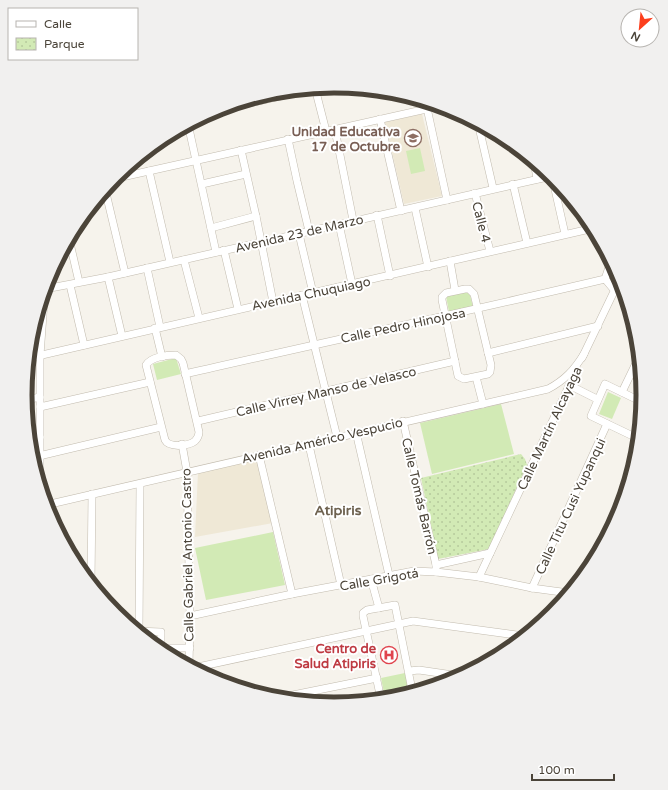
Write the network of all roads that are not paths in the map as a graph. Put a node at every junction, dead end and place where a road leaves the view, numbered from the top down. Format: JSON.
{"nodes":[{"id":1,"x":318,"y":94,"type":"edge"},
{"id":2,"x":427,"y":108,"type":"joint"},
{"id":3,"x":380,"y":119,"type":"junction"},
{"id":4,"x":189,"y":130,"type":"edge"},
{"id":5,"x":335,"y":130,"type":"junction"},
{"id":6,"x":480,"y":130,"type":"edge"},
{"id":7,"x":326,"y":132,"type":"junction"},
{"id":8,"x":288,"y":139,"type":"junction"},
{"id":9,"x":241,"y":150,"type":"junction"},
{"id":10,"x":196,"y":161,"type":"junction"},
{"id":11,"x":536,"y":170,"type":"edge"},
{"id":12,"x":149,"y":171,"type":"junction"},
{"id":13,"x":246,"y":174,"type":"junction"},
{"id":14,"x":126,"y":176,"type":"edge"},
{"id":15,"x":544,"y":178,"type":"edge"},
{"id":16,"x":537,"y":179,"type":"junction"},
{"id":17,"x":202,"y":184,"type":"junction"},
{"id":18,"x":513,"y":184,"type":"junction"},
{"id":19,"x":493,"y":188,"type":"junction"},
{"id":20,"x":555,"y":189,"type":"edge"},
{"id":21,"x":475,"y":193,"type":"junction"},
{"id":22,"x":107,"y":196,"type":"edge"},
{"id":23,"x":447,"y":200,"type":"junction"},
{"id":24,"x":415,"y":208,"type":"junction"},
{"id":25,"x":401,"y":211,"type":"junction"},
{"id":26,"x":377,"y":215,"type":"junction"},
{"id":27,"x":256,"y":216,"type":"junction"},
{"id":28,"x":353,"y":220,"type":"junction"},
{"id":29,"x":339,"y":224,"type":"junction"},
{"id":30,"x":211,"y":228,"type":"junction"},
{"id":31,"x":587,"y":230,"type":"edge"},
{"id":32,"x":309,"y":231,"type":"junction"},
{"id":33,"x":299,"y":234,"type":"junction"},
{"id":34,"x":565,"y":234,"type":"junction"},
{"id":35,"x":261,"y":241,"type":"junction"},
{"id":36,"x":527,"y":243,"type":"junction"},
{"id":37,"x":71,"y":246,"type":"edge"},
{"id":38,"x":224,"y":250,"type":"junction"},
{"id":39,"x":490,"y":251,"type":"junction"},
{"id":40,"x":216,"y":252,"type":"junction"},
{"id":41,"x":184,"y":260,"type":"junction"},
{"id":42,"x":450,"y":261,"type":"junction"},
{"id":43,"x":170,"y":262,"type":"junction"},
{"id":44,"x":428,"y":267,"type":"junction"},
{"id":45,"x":147,"y":268,"type":"junction"},
{"id":46,"x":608,"y":269,"type":"edge"},
{"id":47,"x":125,"y":272,"type":"junction"},
{"id":48,"x":390,"y":276,"type":"junction"},
{"id":49,"x":108,"y":277,"type":"junction"},
{"id":50,"x":605,"y":279,"type":"junction"},
{"id":51,"x":79,"y":282,"type":"junction"},
{"id":52,"x":352,"y":284,"type":"junction"},
{"id":53,"x":70,"y":285,"type":"junction"},
{"id":54,"x":616,"y":288,"type":"edge"},
{"id":55,"x":51,"y":290,"type":"edge"},
{"id":56,"x":455,"y":290,"type":"junction"},
{"id":57,"x":615,"y":292,"type":"junction"},
{"id":58,"x":313,"y":293,"type":"junction"},
{"id":59,"x":302,"y":295,"type":"junction"},
{"id":60,"x":273,"y":302,"type":"junction"},
{"id":61,"x":238,"y":309,"type":"junction"},
{"id":62,"x":478,"y":309,"type":"junction"},
{"id":63,"x":43,"y":315,"type":"edge"},
{"id":64,"x":445,"y":316,"type":"junction"},
{"id":65,"x":199,"y":318,"type":"junction"},
{"id":66,"x":598,"y":326,"type":"junction"},
{"id":67,"x":158,"y":328,"type":"junction"},
{"id":68,"x":122,"y":336,"type":"junction"},
{"id":69,"x":314,"y":344,"type":"junction"},
{"id":70,"x":84,"y":345,"type":"junction"},
{"id":71,"x":488,"y":353,"type":"junction"},
{"id":72,"x":584,"y":354,"type":"junction"},
{"id":73,"x":40,"y":355,"type":"junction"},
{"id":74,"x":35,"y":356,"type":"edge"},
{"id":75,"x":162,"y":357,"type":"junction"},
{"id":76,"x":455,"y":361,"type":"junction"},
{"id":77,"x":634,"y":367,"type":"edge"},
{"id":78,"x":186,"y":374,"type":"junction"},
{"id":79,"x":476,"y":377,"type":"junction"},
{"id":80,"x":150,"y":382,"type":"junction"},
{"id":81,"x":569,"y":385,"type":"junction"},
{"id":82,"x":326,"y":390,"type":"junction"},
{"id":83,"x":622,"y":392,"type":"junction"},
{"id":84,"x":40,"y":397,"type":"junction"},
{"id":85,"x":32,"y":399,"type":"edge"},
{"id":86,"x":636,"y":399,"type":"edge"},
{"id":87,"x":597,"y":400,"type":"junction"},
{"id":88,"x":482,"y":404,"type":"junction"},
{"id":89,"x":40,"y":407,"type":"junction"},
{"id":90,"x":198,"y":421,"type":"junction"},
{"id":91,"x":403,"y":421,"type":"junction"},
{"id":92,"x":607,"y":424,"type":"junction"},
{"id":93,"x":161,"y":427,"type":"junction"},
{"id":94,"x":356,"y":432,"type":"junction"},
{"id":95,"x":633,"y":436,"type":"edge"},
{"id":96,"x":337,"y":437,"type":"junction"},
{"id":97,"x":40,"y":438,"type":"junction"},
{"id":98,"x":36,"y":439,"type":"edge"},
{"id":99,"x":182,"y":444,"type":"junction"},
{"id":100,"x":309,"y":445,"type":"junction"},
{"id":101,"x":260,"y":455,"type":"junction"},
{"id":102,"x":39,"y":456,"type":"junction"},
{"id":103,"x":39,"y":459,"type":"edge"},
{"id":104,"x":187,"y":472,"type":"junction"},
{"id":105,"x":140,"y":484,"type":"junction"},
{"id":106,"x":92,"y":494,"type":"junction"},
{"id":107,"x":52,"y":504,"type":"edge"},
{"id":108,"x":490,"y":553,"type":"junction"},
{"id":109,"x":436,"y":568,"type":"junction"},
{"id":110,"x":91,"y":575,"type":"edge"},
{"id":111,"x":389,"y":575,"type":"junction"},
{"id":112,"x":479,"y":577,"type":"junction"},
{"id":113,"x":371,"y":579,"type":"junction"},
{"id":114,"x":340,"y":585,"type":"junction"},
{"id":115,"x":532,"y":588,"type":"junction"},
{"id":116,"x":563,"y":592,"type":"edge"},
{"id":117,"x":292,"y":594,"type":"junction"},
{"id":118,"x":379,"y":608,"type":"junction"},
{"id":119,"x":190,"y":616,"type":"junction"},
{"id":120,"x":400,"y":624,"type":"junction"},
{"id":121,"x":138,"y":625,"type":"edge"},
{"id":122,"x":146,"y":631,"type":"edge"},
{"id":123,"x":366,"y":632,"type":"junction"},
{"id":124,"x":518,"y":635,"type":"edge"},
{"id":125,"x":161,"y":643,"type":"edge"},
{"id":126,"x":190,"y":648,"type":"junction"},
{"id":127,"x":170,"y":649,"type":"edge"},
{"id":128,"x":189,"y":660,"type":"edge"},
{"id":129,"x":201,"y":666,"type":"edge"},
{"id":130,"x":409,"y":671,"type":"junction"},
{"id":131,"x":449,"y":674,"type":"edge"},
{"id":132,"x":377,"y":678,"type":"junction"},
{"id":133,"x":410,"y":687,"type":"edge"},
{"id":134,"x":380,"y":693,"type":"edge"},
{"id":135,"x":297,"y":694,"type":"edge"}],
"edges":[{"from":1,"to":7,"type":"street"},
{"from":2,"to":3,"type":"street"},
{"from":2,"to":23,"type":"street"},
{"from":3,"to":5,"type":"street"},
{"from":3,"to":25,"type":"street"},
{"from":4,"to":10,"type":"street"},
{"from":5,"to":7,"type":"street"},
{"from":5,"to":28,"type":"street"},
{"from":6,"to":19,"type":"street"},
{"from":7,"to":8,"type":"street"},
{"from":8,"to":9,"type":"street"},
{"from":8,"to":32,"type":"street"},
{"from":9,"to":10,"type":"street"},
{"from":9,"to":13,"type":"street"},
{"from":10,"to":12,"type":"street"},
{"from":10,"to":17,"type":"street"},
{"from":11,"to":16,"type":"street"},
{"from":12,"to":14,"type":"street"},
{"from":12,"to":43,"type":"street"},
{"from":13,"to":17,"type":"street"},
{"from":13,"to":27,"type":"street"},
{"from":15,"to":16,"type":"street","name":"Avenida 23 de Marzo"},
{"from":16,"to":18,"type":"street","name":"Avenida 23 de Marzo"},
{"from":17,"to":30,"type":"street"},
{"from":18,"to":19,"type":"street","name":"Avenida 23 de Marzo"},
{"from":18,"to":36,"type":"street"},
{"from":19,"to":21,"type":"street","name":"Avenida 23 de Marzo"},
{"from":20,"to":34,"type":"street"},
{"from":21,"to":23,"type":"street","name":"Avenida 23 de Marzo"},
{"from":21,"to":39,"type":"street","name":"Calle 4"},
{"from":22,"to":47,"type":"street"},
{"from":23,"to":24,"type":"street","name":"Avenida 23 de Marzo"},
{"from":24,"to":25,"type":"street","name":"Avenida 23 de Marzo"},
{"from":24,"to":44,"type":"street"},
{"from":25,"to":26,"type":"street","name":"Avenida 23 de Marzo"},
{"from":26,"to":28,"type":"street","name":"Avenida 23 de Marzo"},
{"from":26,"to":48,"type":"street"},
{"from":27,"to":30,"type":"street"},
{"from":27,"to":35,"type":"street"},
{"from":28,"to":29,"type":"street","name":"Avenida 23 de Marzo"},
{"from":29,"to":32,"type":"street","name":"Avenida 23 de Marzo"},
{"from":29,"to":52,"type":"street"},
{"from":30,"to":40,"type":"street"},
{"from":31,"to":34,"type":"street","name":"Avenida Chuquiago"},
{"from":32,"to":33,"type":"street","name":"Avenida 23 de Marzo"},
{"from":33,"to":35,"type":"street","name":"Avenida 23 de Marzo"},
{"from":33,"to":58,"type":"street"},
{"from":34,"to":36,"type":"street","name":"Avenida Chuquiago"},
{"from":35,"to":38,"type":"street","name":"Avenida 23 de Marzo"},
{"from":35,"to":60,"type":"street"},
{"from":36,"to":39,"type":"street","name":"Avenida Chuquiago"},
{"from":37,"to":51,"type":"street"},
{"from":38,"to":40,"type":"street","name":"Avenida 23 de Marzo"},
{"from":38,"to":61,"type":"street"},
{"from":39,"to":42,"type":"street","name":"Avenida Chuquiago"},
{"from":40,"to":41,"type":"street","name":"Avenida 23 de Marzo"},
{"from":41,"to":43,"type":"street","name":"Avenida 23 de Marzo"},
{"from":41,"to":65,"type":"street"},
{"from":42,"to":44,"type":"street","name":"Avenida Chuquiago"},
{"from":42,"to":56,"type":"street"},
{"from":43,"to":45,"type":"street","name":"Avenida 23 de Marzo"},
{"from":44,"to":48,"type":"street","name":"Avenida Chuquiago"},
{"from":45,"to":47,"type":"street","name":"Avenida 23 de Marzo"},
{"from":45,"to":67,"type":"street"},
{"from":46,"to":50,"type":"street"},
{"from":47,"to":49,"type":"street","name":"Avenida 23 de Marzo"},
{"from":48,"to":52,"type":"street","name":"Avenida Chuquiago"},
{"from":49,"to":51,"type":"street","name":"Avenida 23 de Marzo"},
{"from":49,"to":68,"type":"street"},
{"from":50,"to":57,"type":"street"},
{"from":50,"to":62,"type":"street","name":"Calle Pedro Hinojosa"},
{"from":51,"to":53,"type":"street","name":"Avenida 23 de Marzo"},
{"from":52,"to":58,"type":"street","name":"Avenida Chuquiago"},
{"from":53,"to":55,"type":"street","name":"Avenida 23 de Marzo"},
{"from":53,"to":70,"type":"street"},
{"from":54,"to":57,"type":"street","name":"Calle Martín Alcayaga"},
{"from":56,"to":62,"type":"street"},
{"from":56,"to":64,"type":"street"},
{"from":57,"to":66,"type":"street","name":"Calle Martín Alcayaga"},
{"from":58,"to":59,"type":"street","name":"Avenida Chuquiago"},
{"from":59,"to":60,"type":"street","name":"Avenida Chuquiago"},
{"from":59,"to":69,"type":"street"},
{"from":60,"to":61,"type":"street","name":"Avenida Chuquiago"},
{"from":61,"to":65,"type":"street","name":"Avenida Chuquiago"},
{"from":62,"to":64,"type":"street","name":"Calle Pedro Hinojosa"},
{"from":62,"to":71,"type":"street"},
{"from":63,"to":73,"type":"street"},
{"from":64,"to":69,"type":"street","name":"Calle Pedro Hinojosa"},
{"from":64,"to":76,"type":"street"},
{"from":65,"to":67,"type":"street","name":"Avenida Chuquiago"},
{"from":66,"to":71,"type":"street"},
{"from":66,"to":72,"type":"street","name":"Calle Martín Alcayaga"},
{"from":67,"to":68,"type":"street","name":"Avenida Chuquiago"},
{"from":67,"to":75,"type":"street"},
{"from":68,"to":70,"type":"street","name":"Avenida Chuquiago"},
{"from":69,"to":78,"type":"street","name":"Calle Pedro Hinojosa"},
{"from":69,"to":82,"type":"street"},
{"from":70,"to":73,"type":"street","name":"Avenida Chuquiago"},
{"from":71,"to":79,"type":"street"},
{"from":72,"to":81,"type":"street","name":"Calle Martín Alcayaga"},
{"from":72,"to":88,"type":"street","name":"Avenida Américo Vespucio"},
{"from":73,"to":74,"type":"street","name":"Avenida Chuquiago"},
{"from":73,"to":84,"type":"street"},
{"from":75,"to":78,"type":"street"},
{"from":75,"to":80,"type":"street"},
{"from":76,"to":79,"type":"street"},
{"from":76,"to":82,"type":"street","name":"Calle Virrey Manso de Velasco"},
{"from":77,"to":83,"type":"street"},
{"from":78,"to":90,"type":"street"},
{"from":79,"to":88,"type":"street"},
{"from":80,"to":89,"type":"street"},
{"from":80,"to":93,"type":"street"},
{"from":81,"to":87,"type":"street"},
{"from":81,"to":108,"type":"street","name":"Calle Martín Alcayaga"},
{"from":82,"to":90,"type":"street","name":"Calle Virrey Manso de Velasco"},
{"from":82,"to":96,"type":"street"},
{"from":83,"to":86,"type":"street"},
{"from":83,"to":87,"type":"street"},
{"from":84,"to":85,"type":"street"},
{"from":84,"to":89,"type":"street"},
{"from":87,"to":92,"type":"street"},
{"from":88,"to":91,"type":"street","name":"Avenida Américo Vespucio"},
{"from":89,"to":97,"type":"street"},
{"from":90,"to":99,"type":"street"},
{"from":91,"to":94,"type":"street","name":"Avenida Américo Vespucio"},
{"from":91,"to":109,"type":"street","name":"Calle Tomás Barrón"},
{"from":92,"to":95,"type":"street"},
{"from":92,"to":115,"type":"street","name":"Calle Titu Cusi Yupanqui"},
{"from":93,"to":99,"type":"street"},
{"from":93,"to":102,"type":"street"},
{"from":94,"to":96,"type":"street","name":"Avenida Américo Vespucio"},
{"from":94,"to":111,"type":"street"},
{"from":96,"to":100,"type":"street","name":"Avenida Américo Vespucio"},
{"from":97,"to":98,"type":"street"},
{"from":97,"to":102,"type":"street"},
{"from":99,"to":104,"type":"street","name":"Calle Gabriel Antonio Castro"},
{"from":100,"to":101,"type":"street","name":"Avenida Américo Vespucio"},
{"from":100,"to":114,"type":"street"},
{"from":101,"to":104,"type":"street","name":"Avenida Américo Vespucio"},
{"from":101,"to":117,"type":"street"},
{"from":102,"to":103,"type":"street"},
{"from":104,"to":105,"type":"street","name":"Avenida Américo Vespucio"},
{"from":104,"to":119,"type":"street","name":"Calle Gabriel Antonio Castro"},
{"from":105,"to":106,"type":"street","name":"Avenida Américo Vespucio"},
{"from":105,"to":121,"type":"street"},
{"from":106,"to":107,"type":"street","name":"Avenida Américo Vespucio"},
{"from":106,"to":110,"type":"street"},
{"from":108,"to":109,"type":"street"},
{"from":108,"to":112,"type":"street","name":"Calle Martín Alcayaga"},
{"from":109,"to":111,"type":"street","name":"Calle Grigotá"},
{"from":109,"to":112,"type":"street","name":"Calle Grigotá"},
{"from":111,"to":113,"type":"street","name":"Calle Grigotá"},
{"from":112,"to":115,"type":"street","name":"Calle Grigotá"},
{"from":113,"to":114,"type":"street","name":"Calle Grigotá"},
{"from":113,"to":118,"type":"street"},
{"from":114,"to":117,"type":"street","name":"Calle Grigotá"},
{"from":115,"to":116,"type":"street","name":"Calle Grigotá"},
{"from":117,"to":119,"type":"street","name":"Calle Grigotá"},
{"from":118,"to":120,"type":"street"},
{"from":118,"to":123,"type":"street"},
{"from":119,"to":126,"type":"street","name":"Calle Gabriel Antonio Castro"},
{"from":120,"to":123,"type":"street"},
{"from":120,"to":124,"type":"street"},
{"from":120,"to":130,"type":"street"},
{"from":122,"to":125,"type":"street"},
{"from":123,"to":129,"type":"street"},
{"from":123,"to":132,"type":"street"},
{"from":126,"to":127,"type":"street"},
{"from":126,"to":128,"type":"street","name":"Calle Gabriel Antonio Castro"},
{"from":130,"to":131,"type":"street"},
{"from":130,"to":133,"type":"street"},
{"from":132,"to":134,"type":"street"},
{"from":132,"to":135,"type":"street"}]}
